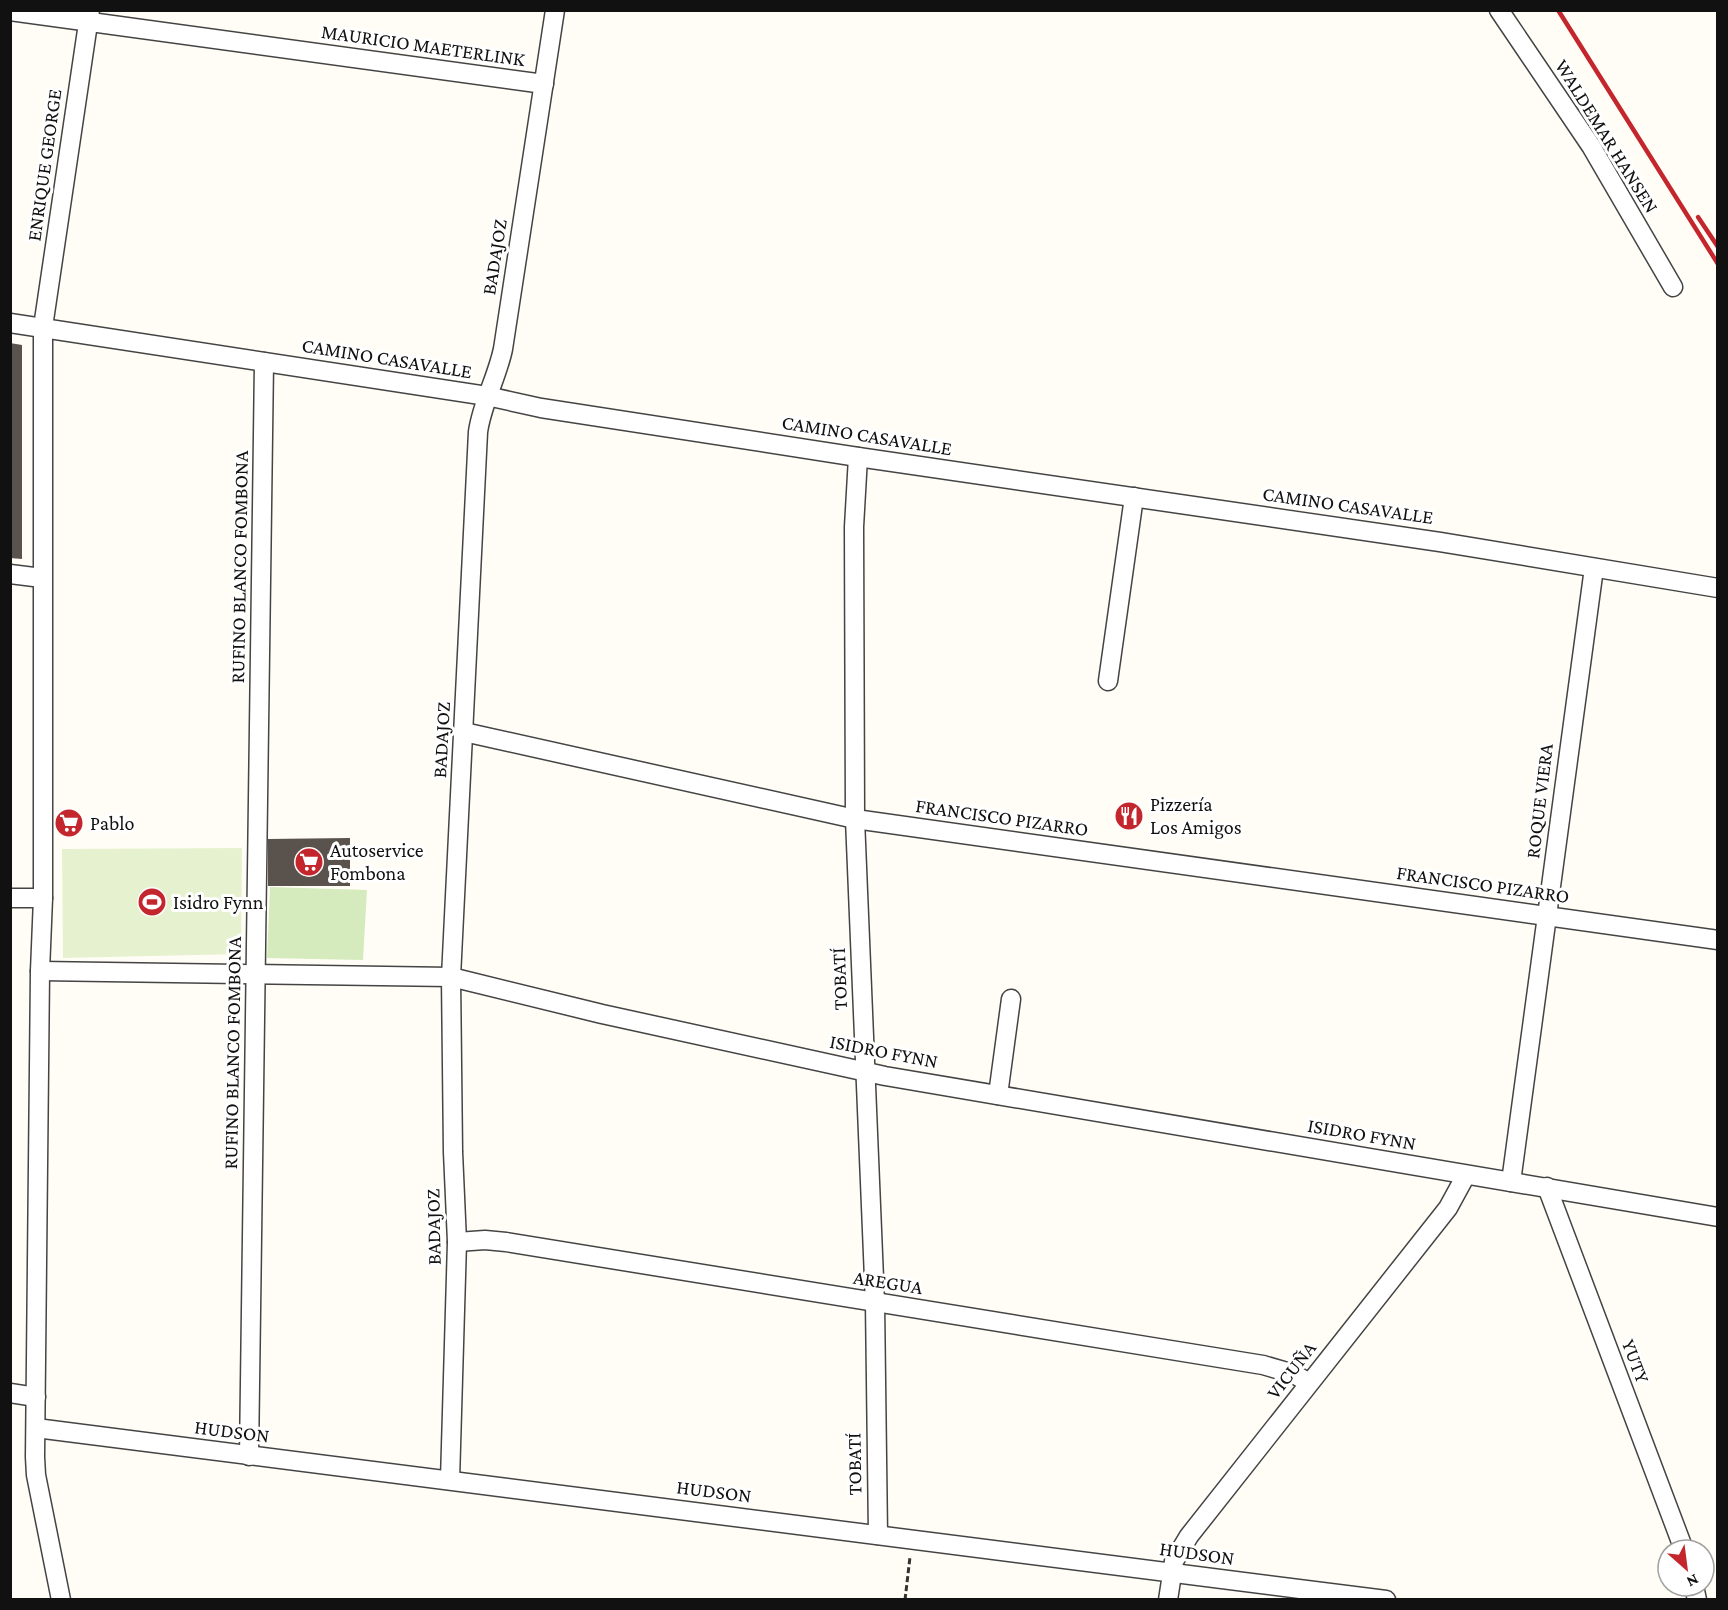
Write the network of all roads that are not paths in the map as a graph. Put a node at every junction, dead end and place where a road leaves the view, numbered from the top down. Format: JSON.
{"nodes":[{"id":1,"x":555,"y":10,"type":"edge"},
{"id":2,"x":1499,"y":10,"type":"edge"},
{"id":3,"x":10,"y":11,"type":"edge"},
{"id":4,"x":89,"y":16,"type":"edge"},
{"id":5,"x":544,"y":84,"type":"junction"},
{"id":6,"x":1674,"y":287,"type":"dead end"},
{"id":7,"x":10,"y":323,"type":"edge"},
{"id":8,"x":43,"y":327,"type":"junction"},
{"id":9,"x":264,"y":362,"type":"junction"},
{"id":10,"x":487,"y":396,"type":"junction"},
{"id":11,"x":858,"y":457,"type":"junction"},
{"id":12,"x":1134,"y":497,"type":"junction"},
{"id":13,"x":1594,"y":568,"type":"junction"},
{"id":14,"x":10,"y":574,"type":"edge"},
{"id":15,"x":42,"y":578,"type":"junction"},
{"id":16,"x":1718,"y":588,"type":"edge"},
{"id":17,"x":1108,"y":681,"type":"dead end"},
{"id":18,"x":464,"y":732,"type":"junction"},
{"id":19,"x":855,"y":819,"type":"junction"},
{"id":20,"x":10,"y":898,"type":"edge"},
{"id":21,"x":43,"y":898,"type":"junction"},
{"id":22,"x":1548,"y":916,"type":"junction"},
{"id":23,"x":1718,"y":940,"type":"edge"},
{"id":24,"x":40,"y":971,"type":"junction"},
{"id":25,"x":256,"y":973,"type":"junction"},
{"id":26,"x":452,"y":977,"type":"junction"},
{"id":27,"x":1011,"y":999,"type":"dead end"},
{"id":28,"x":865,"y":1071,"type":"junction"},
{"id":29,"x":998,"y":1095,"type":"junction"},
{"id":30,"x":1466,"y":1175,"type":"junction"},
{"id":31,"x":1511,"y":1182,"type":"junction"},
{"id":32,"x":1547,"y":1187,"type":"junction"},
{"id":33,"x":1718,"y":1217,"type":"edge"},
{"id":34,"x":457,"y":1242,"type":"junction"},
{"id":35,"x":875,"y":1303,"type":"junction"},
{"id":36,"x":1309,"y":1383,"type":"junction"},
{"id":37,"x":10,"y":1393,"type":"edge"},
{"id":38,"x":36,"y":1397,"type":"junction"},
{"id":39,"x":36,"y":1428,"type":"junction"},
{"id":40,"x":249,"y":1456,"type":"junction"},
{"id":41,"x":450,"y":1480,"type":"junction"},
{"id":42,"x":878,"y":1535,"type":"junction"},
{"id":43,"x":1679,"y":1538,"type":"edge"},
{"id":44,"x":1172,"y":1573,"type":"junction"},
{"id":45,"x":61,"y":1599,"type":"edge"},
{"id":46,"x":1168,"y":1599,"type":"edge"},
{"id":47,"x":1386,"y":1599,"type":"edge"}],
"edges":[{"from":1,"to":5,"type":"street","name":"BADAJOZ"},
{"from":2,"to":6,"type":"street","name":"WALDEMAR HANSEN"},
{"from":3,"to":4,"type":"street","name":"MAURICIO MAETERLINK"},
{"from":4,"to":5,"type":"street","name":"MAURICIO MAETERLINK"},
{"from":4,"to":8,"type":"street","name":"ENRIQUE GEORGE"},
{"from":5,"to":10,"type":"street","name":"BADAJOZ"},
{"from":7,"to":8,"type":"street","name":"CAMINO CASAVALLE"},
{"from":8,"to":9,"type":"street","name":"CAMINO CASAVALLE"},
{"from":8,"to":15,"type":"street","name":"ENRIQUE GEORGE"},
{"from":9,"to":10,"type":"street","name":"CAMINO CASAVALLE"},
{"from":9,"to":25,"type":"street","name":"RUFINO BLANCO FOMBONA"},
{"from":10,"to":11,"type":"street","name":"CAMINO CASAVALLE"},
{"from":10,"to":18,"type":"street","name":"BADAJOZ"},
{"from":11,"to":12,"type":"street","name":"CAMINO CASAVALLE"},
{"from":11,"to":19,"type":"street","name":"TOBATÍ"},
{"from":12,"to":13,"type":"street","name":"CAMINO CASAVALLE"},
{"from":12,"to":17,"type":"street"},
{"from":13,"to":16,"type":"street","name":"CAMINO CASAVALLE"},
{"from":13,"to":22,"type":"street","name":"ROQUE VIERA"},
{"from":14,"to":15,"type":"street"},
{"from":15,"to":21,"type":"street","name":"ENRIQUE GEORGE"},
{"from":18,"to":19,"type":"street","name":"FRANCISCO PIZARRO"},
{"from":18,"to":26,"type":"street","name":"BADAJOZ"},
{"from":19,"to":22,"type":"street","name":"FRANCISCO PIZARRO"},
{"from":19,"to":28,"type":"street","name":"TOBATÍ"},
{"from":20,"to":21,"type":"street"},
{"from":21,"to":24,"type":"street","name":"ENRIQUE GEORGE"},
{"from":22,"to":23,"type":"street","name":"FRANCISCO PIZARRO"},
{"from":22,"to":31,"type":"street","name":"ROQUE VIERA"},
{"from":24,"to":25,"type":"street","name":"ISIDRO FYNN"},
{"from":24,"to":38,"type":"street","name":"ENRIQUE GEORGE"},
{"from":25,"to":26,"type":"street","name":"ISIDRO FYNN"},
{"from":25,"to":40,"type":"street","name":"RUFINO BLANCO FOMBONA"},
{"from":26,"to":28,"type":"street","name":"ISIDRO FYNN"},
{"from":26,"to":34,"type":"street","name":"BADAJOZ"},
{"from":27,"to":29,"type":"street"},
{"from":28,"to":29,"type":"street","name":"ISIDRO FYNN"},
{"from":28,"to":35,"type":"street","name":"TOBATÍ"},
{"from":29,"to":30,"type":"street","name":"ISIDRO FYNN"},
{"from":30,"to":31,"type":"street","name":"ISIDRO FYNN"},
{"from":30,"to":36,"type":"street","name":"VICUÑA"},
{"from":31,"to":32,"type":"street","name":"ISIDRO FYNN"},
{"from":32,"to":33,"type":"street","name":"ISIDRO FYNN"},
{"from":32,"to":43,"type":"street","name":"YUTY"},
{"from":34,"to":35,"type":"street","name":"AREGUA"},
{"from":34,"to":41,"type":"street","name":"BADAJOZ"},
{"from":35,"to":36,"type":"street","name":"AREGUA"},
{"from":35,"to":42,"type":"street","name":"TOBATÍ"},
{"from":36,"to":44,"type":"street","name":"VICUÑA"},
{"from":37,"to":38,"type":"street"},
{"from":38,"to":39,"type":"street","name":"ENRIQUE GEORGE"},
{"from":39,"to":40,"type":"street","name":"HUDSON"},
{"from":39,"to":45,"type":"street","name":"ENRIQUE GEORGE"},
{"from":40,"to":41,"type":"street","name":"HUDSON"},
{"from":41,"to":42,"type":"street","name":"HUDSON"},
{"from":42,"to":44,"type":"street","name":"HUDSON"},
{"from":44,"to":46,"type":"street","name":"VICUÑA"},
{"from":44,"to":47,"type":"street","name":"HUDSON"}]}
